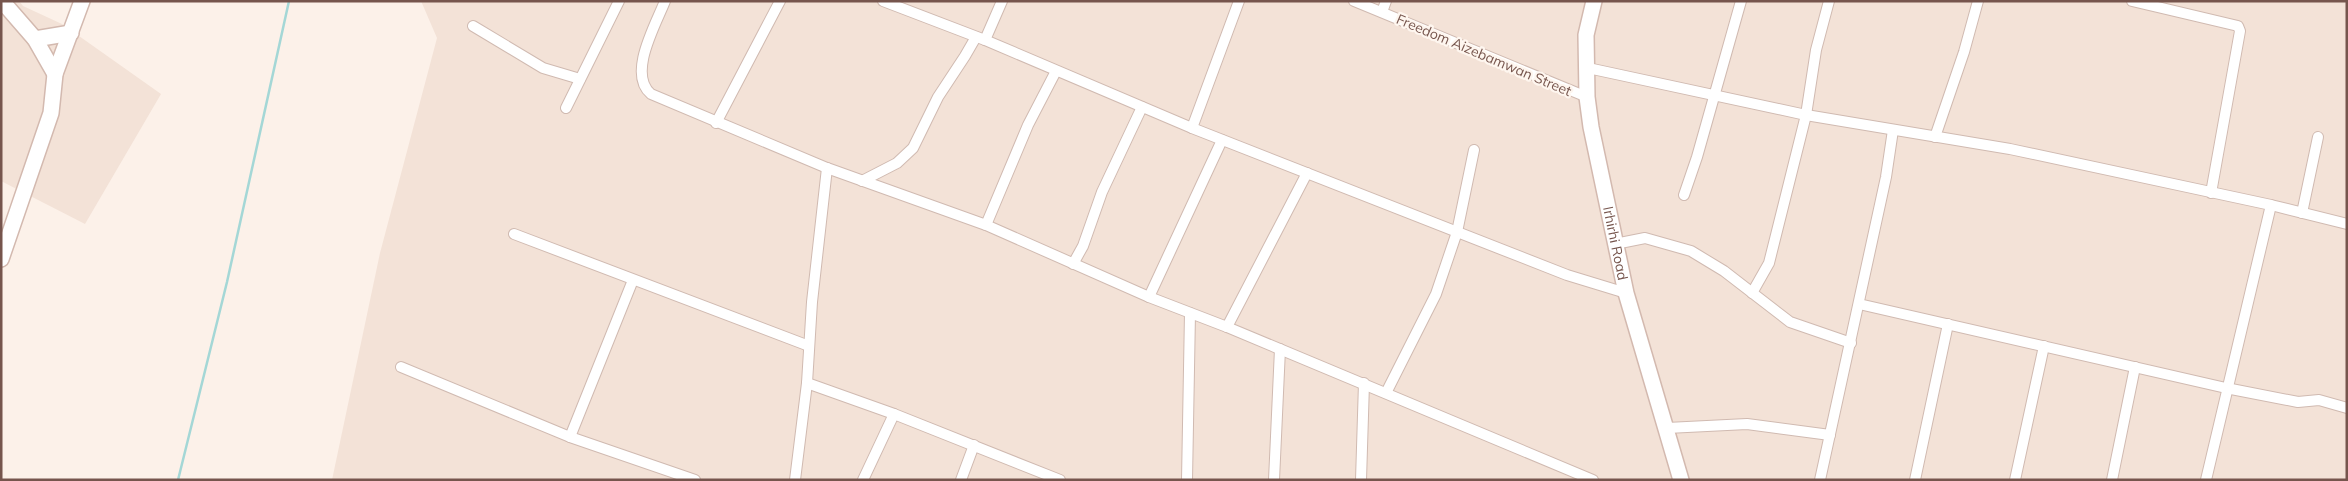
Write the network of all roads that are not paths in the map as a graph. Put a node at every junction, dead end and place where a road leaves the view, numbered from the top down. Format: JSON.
{"nodes":[{"id":1,"x":2,"y":1,"type":"edge"},
{"id":2,"x":82,"y":1,"type":"edge"},
{"id":3,"x":619,"y":1,"type":"edge"},
{"id":4,"x":665,"y":1,"type":"edge"},
{"id":5,"x":780,"y":1,"type":"edge"},
{"id":6,"x":883,"y":1,"type":"edge"},
{"id":7,"x":1002,"y":1,"type":"edge"},
{"id":8,"x":1239,"y":1,"type":"edge"},
{"id":9,"x":1354,"y":1,"type":"edge"},
{"id":10,"x":1386,"y":1,"type":"edge"},
{"id":11,"x":1594,"y":1,"type":"edge"},
{"id":12,"x":1741,"y":1,"type":"edge"},
{"id":13,"x":1829,"y":1,"type":"edge"},
{"id":14,"x":1978,"y":1,"type":"edge"},
{"id":15,"x":2132,"y":1,"type":"edge"},
{"id":16,"x":1382,"y":12,"type":"junction"},
{"id":17,"x":473,"y":26,"type":"dead end"},
{"id":18,"x":71,"y":33,"type":"junction"},
{"id":19,"x":980,"y":38,"type":"junction"},
{"id":20,"x":35,"y":40,"type":"junction"},
{"id":21,"x":1588,"y":68,"type":"junction"},
{"id":22,"x":1056,"y":71,"type":"junction"},
{"id":23,"x":55,"y":74,"type":"junction"},
{"id":24,"x":580,"y":79,"type":"junction"},
{"id":25,"x":1713,"y":95,"type":"junction"},
{"id":26,"x":1587,"y":97,"type":"junction"},
{"id":27,"x":1142,"y":107,"type":"junction"},
{"id":28,"x":566,"y":108,"type":"dead end"},
{"id":29,"x":1806,"y":115,"type":"junction"},
{"id":30,"x":716,"y":123,"type":"junction"},
{"id":31,"x":1192,"y":128,"type":"junction"},
{"id":32,"x":1893,"y":130,"type":"junction"},
{"id":33,"x":1935,"y":137,"type":"junction"},
{"id":34,"x":2318,"y":138,"type":"dead end"},
{"id":35,"x":1222,"y":140,"type":"junction"},
{"id":36,"x":1474,"y":150,"type":"dead end"},
{"id":37,"x":827,"y":168,"type":"junction"},
{"id":38,"x":1307,"y":173,"type":"junction"},
{"id":39,"x":862,"y":180,"type":"junction"},
{"id":40,"x":2211,"y":192,"type":"junction"},
{"id":41,"x":1684,"y":195,"type":"dead end"},
{"id":42,"x":2270,"y":205,"type":"junction"},
{"id":43,"x":2302,"y":213,"type":"junction"},
{"id":44,"x":2347,"y":224,"type":"edge"},
{"id":45,"x":986,"y":225,"type":"junction"},
{"id":46,"x":1457,"y":232,"type":"junction"},
{"id":47,"x":514,"y":234,"type":"dead end"},
{"id":48,"x":1615,"y":244,"type":"junction"},
{"id":49,"x":1,"y":259,"type":"edge"},
{"id":50,"x":1073,"y":264,"type":"junction"},
{"id":51,"x":633,"y":280,"type":"junction"},
{"id":52,"x":1626,"y":293,"type":"junction"},
{"id":53,"x":1752,"y":293,"type":"junction"},
{"id":54,"x":1149,"y":297,"type":"junction"},
{"id":55,"x":1859,"y":304,"type":"junction"},
{"id":56,"x":1190,"y":313,"type":"junction"},
{"id":57,"x":1948,"y":324,"type":"junction"},
{"id":58,"x":1227,"y":327,"type":"junction"},
{"id":59,"x":1851,"y":343,"type":"junction"},
{"id":60,"x":809,"y":346,"type":"junction"},
{"id":61,"x":2044,"y":346,"type":"junction"},
{"id":62,"x":1280,"y":349,"type":"junction"},
{"id":63,"x":2136,"y":367,"type":"junction"},
{"id":64,"x":402,"y":368,"type":"dead end"},
{"id":65,"x":807,"y":383,"type":"junction"},
{"id":66,"x":1364,"y":383,"type":"junction"},
{"id":67,"x":2226,"y":388,"type":"junction"},
{"id":68,"x":1386,"y":393,"type":"junction"},
{"id":69,"x":2347,"y":408,"type":"edge"},
{"id":70,"x":894,"y":414,"type":"junction"},
{"id":71,"x":1667,"y":428,"type":"junction"},
{"id":72,"x":1830,"y":434,"type":"junction"},
{"id":73,"x":570,"y":437,"type":"junction"},
{"id":74,"x":974,"y":445,"type":"junction"},
{"id":75,"x":2208,"y":479,"type":"edge"},
{"id":76,"x":695,"y":480,"type":"edge"},
{"id":77,"x":795,"y":480,"type":"edge"},
{"id":78,"x":864,"y":480,"type":"edge"},
{"id":79,"x":961,"y":480,"type":"edge"},
{"id":80,"x":1060,"y":480,"type":"edge"},
{"id":81,"x":1186,"y":480,"type":"edge"},
{"id":82,"x":1274,"y":480,"type":"edge"},
{"id":83,"x":1361,"y":480,"type":"edge"},
{"id":84,"x":1593,"y":480,"type":"edge"},
{"id":85,"x":1681,"y":480,"type":"edge"},
{"id":86,"x":1820,"y":480,"type":"edge"},
{"id":87,"x":1915,"y":480,"type":"edge"},
{"id":88,"x":2015,"y":480,"type":"edge"},
{"id":89,"x":2112,"y":480,"type":"edge"}],
"edges":[{"from":1,"to":20,"type":"street"},
{"from":2,"to":18,"type":"street"},
{"from":3,"to":24,"type":"street"},
{"from":4,"to":30,"type":"street"},
{"from":5,"to":30,"type":"street"},
{"from":6,"to":19,"type":"street"},
{"from":7,"to":19,"type":"street"},
{"from":8,"to":31,"type":"street"},
{"from":9,"to":16,"type":"street","name":"Freedom Aizebamwan Street"},
{"from":10,"to":16,"type":"street"},
{"from":11,"to":21,"type":"street","name":"Irhirhi Road"},
{"from":12,"to":25,"type":"street"},
{"from":13,"to":29,"type":"street"},
{"from":14,"to":33,"type":"street"},
{"from":15,"to":40,"type":"street"},
{"from":16,"to":26,"type":"street","name":"Freedom Aizebamwan Street"},
{"from":17,"to":24,"type":"street"},
{"from":18,"to":20,"type":"street"},
{"from":18,"to":23,"type":"street"},
{"from":19,"to":22,"type":"street"},
{"from":19,"to":39,"type":"street"},
{"from":20,"to":23,"type":"street"},
{"from":21,"to":25,"type":"street"},
{"from":21,"to":26,"type":"street","name":"Irhirhi Road"},
{"from":22,"to":27,"type":"street"},
{"from":22,"to":45,"type":"street"},
{"from":23,"to":49,"type":"street"},
{"from":24,"to":28,"type":"street"},
{"from":25,"to":29,"type":"street"},
{"from":25,"to":41,"type":"street"},
{"from":26,"to":48,"type":"street","name":"Irhirhi Road"},
{"from":27,"to":31,"type":"street"},
{"from":27,"to":50,"type":"street"},
{"from":29,"to":32,"type":"street"},
{"from":29,"to":53,"type":"street"},
{"from":30,"to":37,"type":"street"},
{"from":31,"to":35,"type":"street"},
{"from":32,"to":33,"type":"street"},
{"from":32,"to":55,"type":"street"},
{"from":33,"to":40,"type":"street"},
{"from":34,"to":43,"type":"street"},
{"from":35,"to":38,"type":"street"},
{"from":35,"to":54,"type":"street"},
{"from":36,"to":46,"type":"street"},
{"from":37,"to":39,"type":"street"},
{"from":37,"to":60,"type":"street"},
{"from":38,"to":46,"type":"street"},
{"from":38,"to":58,"type":"street"},
{"from":39,"to":45,"type":"street"},
{"from":40,"to":42,"type":"street"},
{"from":42,"to":43,"type":"street"},
{"from":42,"to":67,"type":"street"},
{"from":43,"to":44,"type":"street"},
{"from":45,"to":50,"type":"street"},
{"from":46,"to":52,"type":"street"},
{"from":46,"to":68,"type":"street"},
{"from":47,"to":51,"type":"street"},
{"from":48,"to":52,"type":"street","name":"Irhirhi Road"},
{"from":48,"to":53,"type":"street"},
{"from":50,"to":54,"type":"street"},
{"from":51,"to":60,"type":"street"},
{"from":51,"to":73,"type":"street"},
{"from":52,"to":71,"type":"street","name":"Irhirhi Road"},
{"from":53,"to":59,"type":"street"},
{"from":54,"to":56,"type":"street"},
{"from":55,"to":57,"type":"street"},
{"from":55,"to":59,"type":"street"},
{"from":56,"to":58,"type":"street"},
{"from":56,"to":81,"type":"street"},
{"from":57,"to":61,"type":"street"},
{"from":57,"to":87,"type":"street"},
{"from":58,"to":62,"type":"street"},
{"from":59,"to":72,"type":"street"},
{"from":60,"to":65,"type":"street"},
{"from":61,"to":63,"type":"street"},
{"from":61,"to":88,"type":"street"},
{"from":62,"to":66,"type":"street"},
{"from":62,"to":82,"type":"street"},
{"from":63,"to":67,"type":"street"},
{"from":63,"to":89,"type":"street"},
{"from":64,"to":73,"type":"street"},
{"from":65,"to":70,"type":"street"},
{"from":65,"to":77,"type":"street"},
{"from":66,"to":68,"type":"street"},
{"from":66,"to":83,"type":"street"},
{"from":67,"to":69,"type":"street"},
{"from":67,"to":75,"type":"street"},
{"from":68,"to":84,"type":"street"},
{"from":70,"to":74,"type":"street"},
{"from":70,"to":78,"type":"street"},
{"from":71,"to":72,"type":"street"},
{"from":71,"to":85,"type":"street","name":"Irhirhi Road"},
{"from":72,"to":86,"type":"street"},
{"from":73,"to":76,"type":"street"},
{"from":74,"to":79,"type":"street"},
{"from":74,"to":80,"type":"street"}]}
